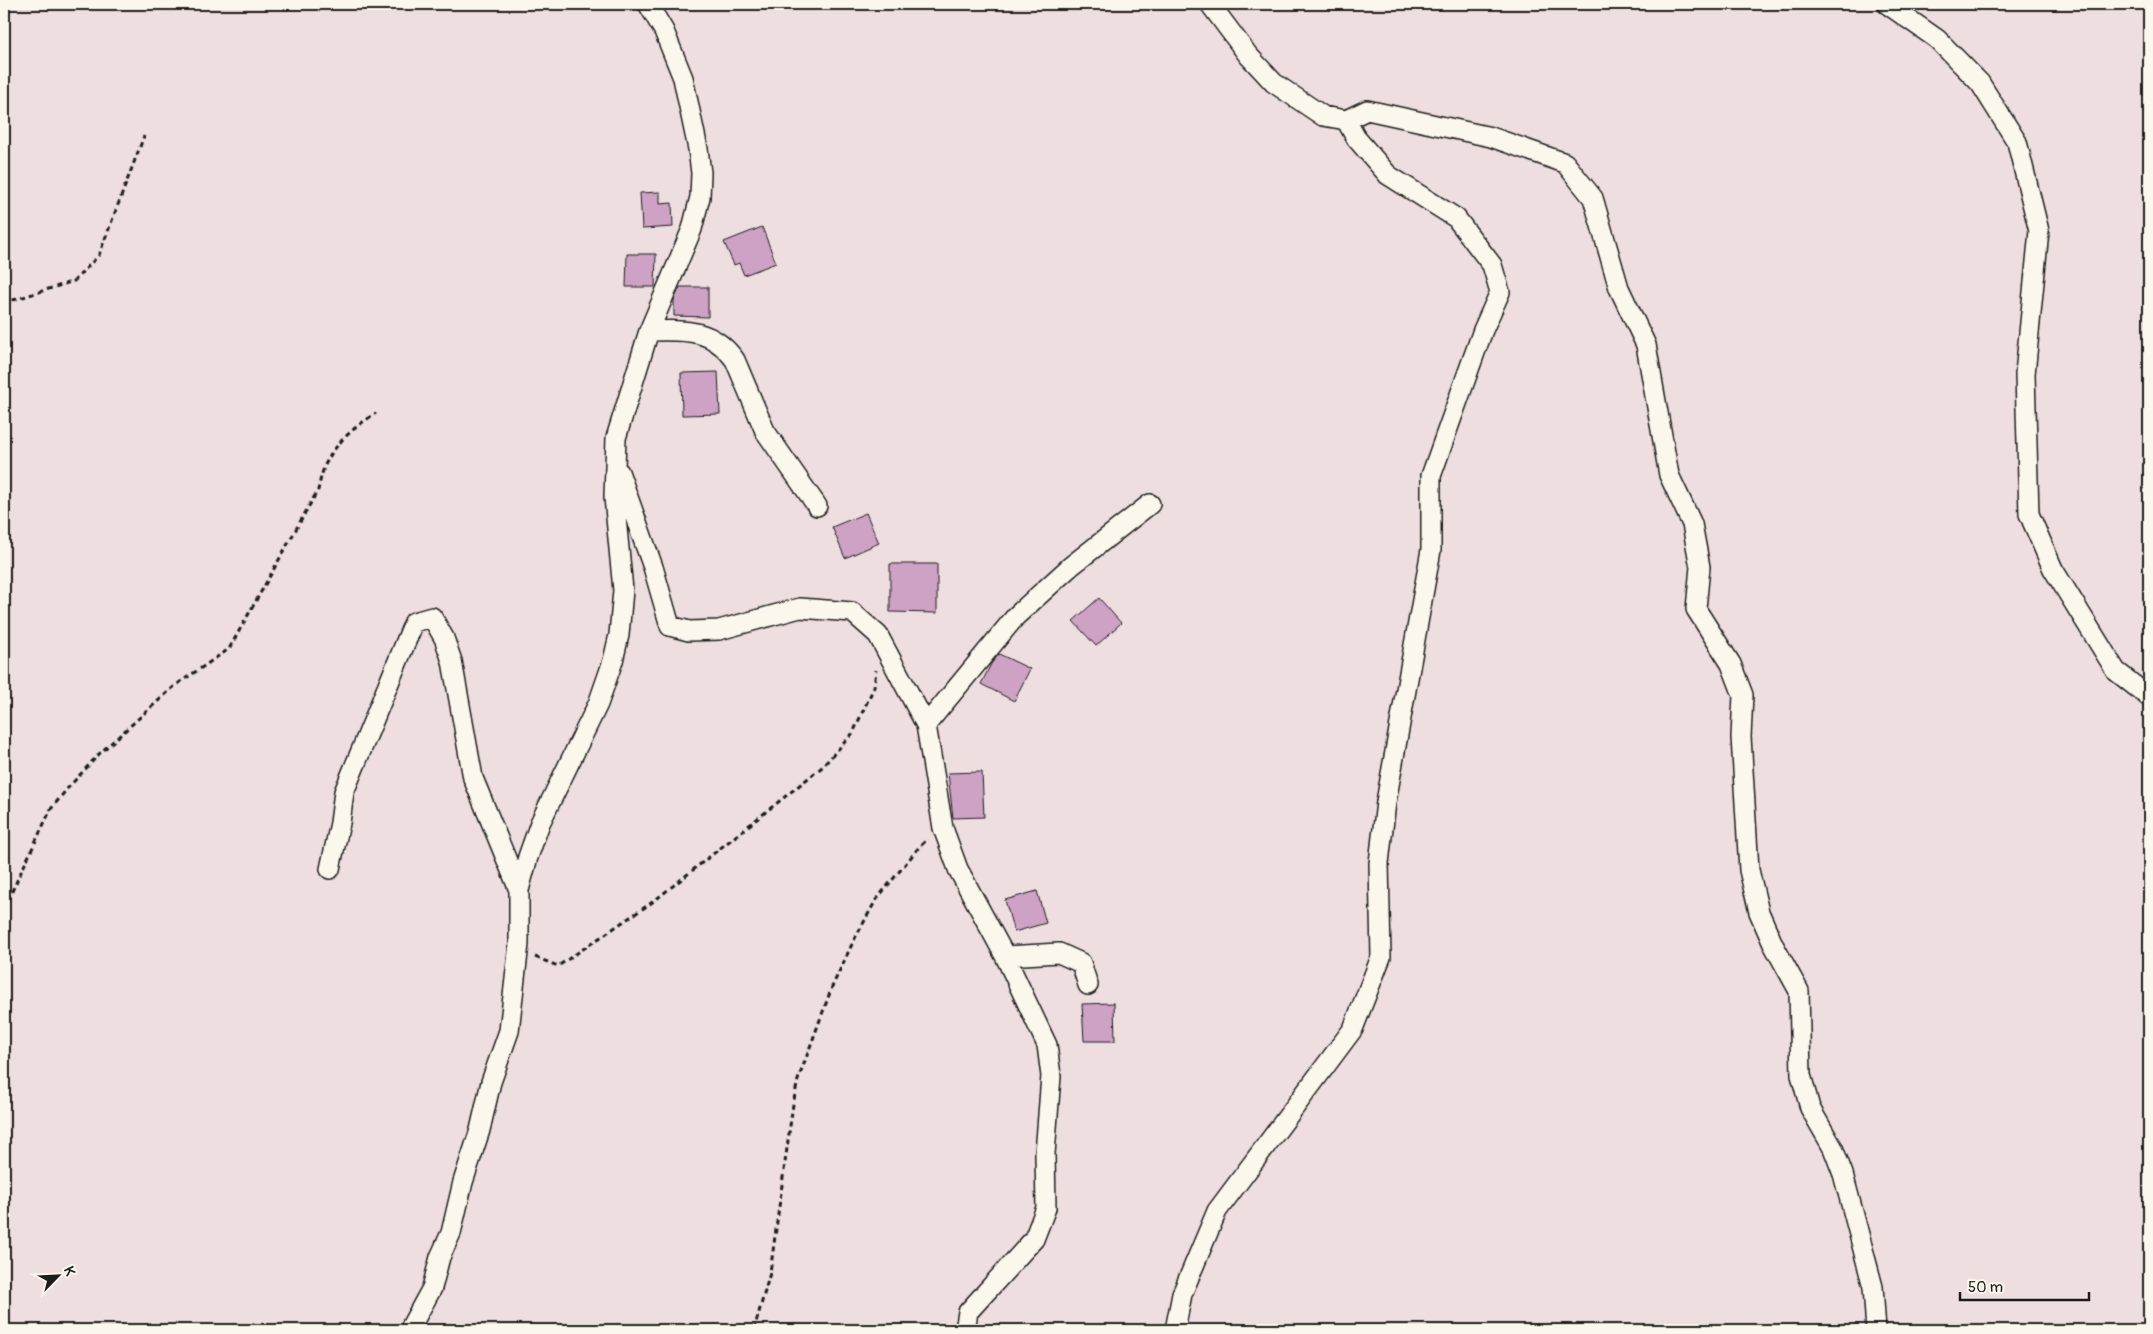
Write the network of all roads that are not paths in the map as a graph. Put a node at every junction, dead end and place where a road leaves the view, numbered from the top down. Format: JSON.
{"nodes":[{"id":1,"x":648,"y":4,"type":"edge"},
{"id":2,"x":1210,"y":4,"type":"edge"},
{"id":3,"x":1887,"y":4,"type":"edge"},
{"id":4,"x":1346,"y":120,"type":"junction"},
{"id":5,"x":649,"y":331,"type":"junction"},
{"id":6,"x":616,"y":464,"type":"junction"},
{"id":7,"x":1150,"y":504,"type":"dead end"},
{"id":8,"x":817,"y":506,"type":"dead end"},
{"id":9,"x":2149,"y":697,"type":"edge"},
{"id":10,"x":926,"y":724,"type":"junction"},
{"id":11,"x":330,"y":869,"type":"dead end"},
{"id":12,"x":519,"y":890,"type":"junction"},
{"id":13,"x":1005,"y":956,"type":"junction"},
{"id":14,"x":1088,"y":985,"type":"dead end"},
{"id":15,"x":408,"y":1330,"type":"edge"},
{"id":16,"x":965,"y":1330,"type":"edge"},
{"id":17,"x":1175,"y":1330,"type":"edge"},
{"id":18,"x":1876,"y":1330,"type":"edge"}],
"edges":[{"from":1,"to":5,"type":"street"},
{"from":2,"to":4,"type":"street"},
{"from":3,"to":9,"type":"street"},
{"from":4,"to":17,"type":"street"},
{"from":4,"to":18,"type":"street"},
{"from":5,"to":6,"type":"street"},
{"from":5,"to":8,"type":"street"},
{"from":6,"to":10,"type":"street"},
{"from":6,"to":12,"type":"street"},
{"from":7,"to":10,"type":"street"},
{"from":10,"to":13,"type":"street"},
{"from":11,"to":12,"type":"street"},
{"from":12,"to":15,"type":"street"},
{"from":13,"to":14,"type":"street"},
{"from":13,"to":16,"type":"street"}]}
